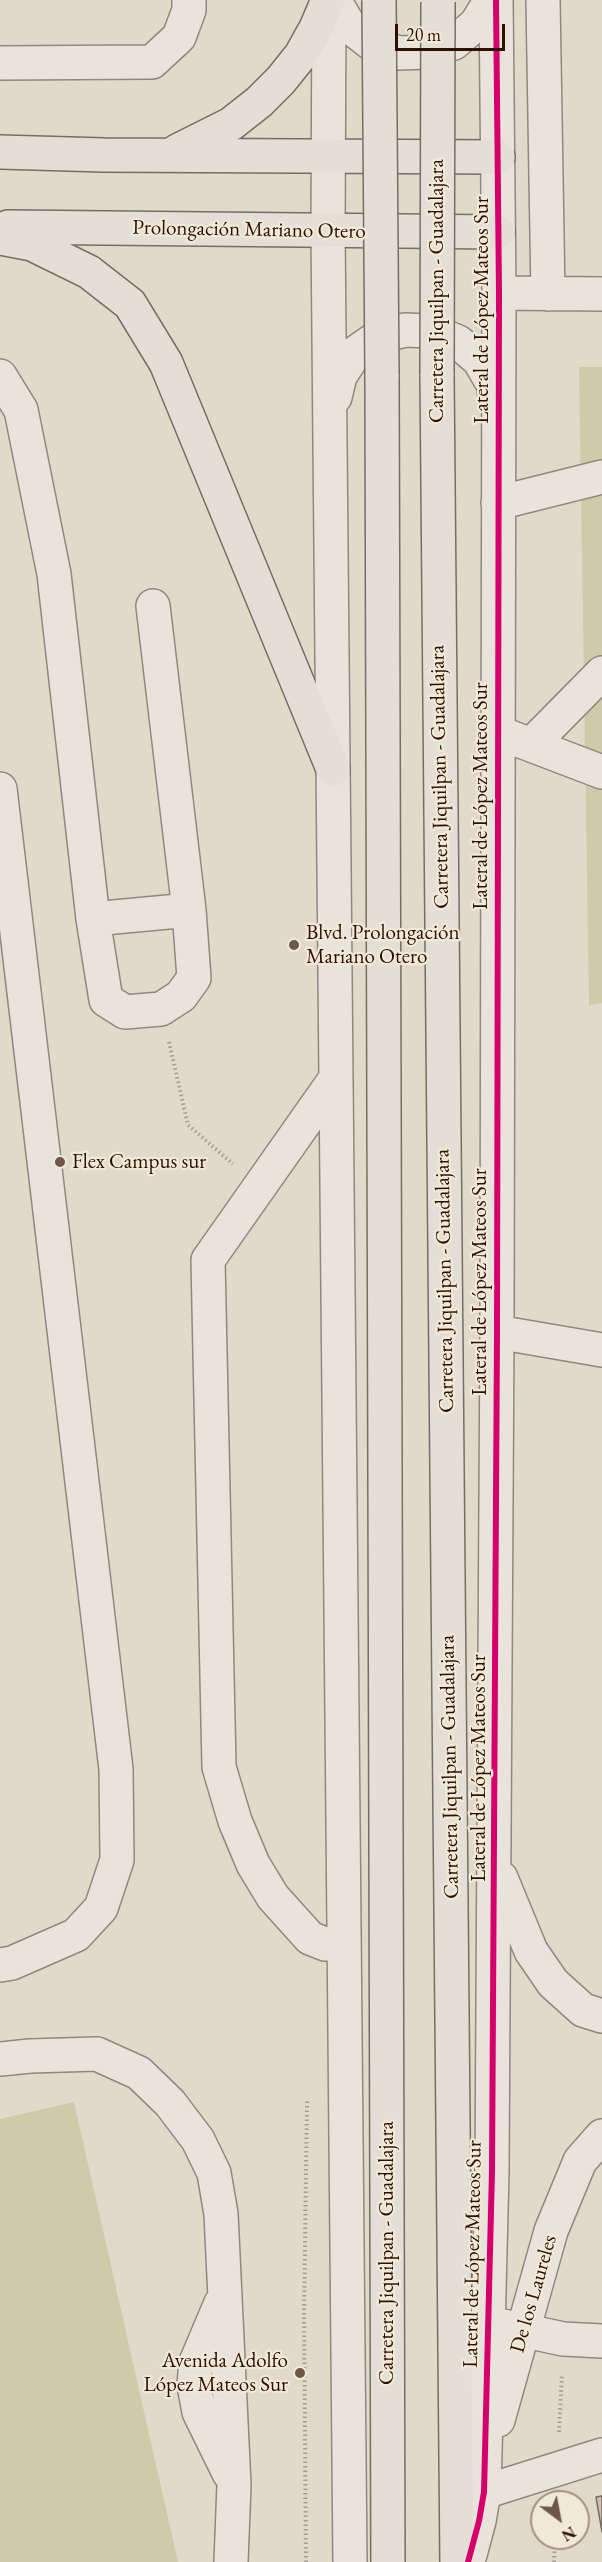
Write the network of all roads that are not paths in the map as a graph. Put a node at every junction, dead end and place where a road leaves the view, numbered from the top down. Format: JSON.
{"nodes":[{"id":1,"x":189,"y":0,"type":"edge"},
{"id":2,"x":328,"y":0,"type":"edge"},
{"id":3,"x":334,"y":0,"type":"edge"},
{"id":4,"x":379,"y":0,"type":"edge"},
{"id":5,"x":490,"y":0,"type":"edge"},
{"id":6,"x":496,"y":0,"type":"edge"},
{"id":7,"x":543,"y":0,"type":"edge"},
{"id":8,"x":438,"y":1,"type":"edge"},
{"id":9,"x":0,"y":63,"type":"edge"},
{"id":10,"x":0,"y":152,"type":"edge"},
{"id":11,"x":167,"y":155,"type":"junction"},
{"id":12,"x":328,"y":156,"type":"junction"},
{"id":13,"x":498,"y":157,"type":"junction"},
{"id":14,"x":0,"y":227,"type":"edge"},
{"id":15,"x":328,"y":231,"type":"junction"},
{"id":16,"x":498,"y":232,"type":"junction"},
{"id":17,"x":0,"y":238,"type":"edge"},
{"id":18,"x":499,"y":293,"type":"junction"},
{"id":19,"x":548,"y":294,"type":"junction"},
{"id":20,"x":602,"y":294,"type":"edge"},
{"id":21,"x":0,"y":376,"type":"edge"},
{"id":22,"x":498,"y":411,"type":"junction"},
{"id":23,"x":330,"y":429,"type":"junction"},
{"id":24,"x":602,"y":477,"type":"edge"},
{"id":25,"x":498,"y":503,"type":"junction"},
{"id":26,"x":153,"y":606,"type":"dead end"},
{"id":27,"x":602,"y":672,"type":"edge"},
{"id":28,"x":498,"y":732,"type":"junction"},
{"id":29,"x":532,"y":744,"type":"junction"},
{"id":30,"x":333,"y":769,"type":"junction"},
{"id":31,"x":602,"y":772,"type":"edge"},
{"id":32,"x":0,"y":789,"type":"edge"},
{"id":33,"x":189,"y":910,"type":"junction"},
{"id":34,"x":93,"y":919,"type":"junction"},
{"id":35,"x":336,"y":1078,"type":"junction"},
{"id":36,"x":497,"y":1332,"type":"junction"},
{"id":37,"x":602,"y":1350,"type":"edge"},
{"id":38,"x":495,"y":1862,"type":"junction"},
{"id":39,"x":344,"y":1944,"type":"junction"},
{"id":40,"x":0,"y":1965,"type":"edge"},
{"id":41,"x":602,"y":2016,"type":"edge"},
{"id":42,"x":0,"y":2060,"type":"edge"},
{"id":43,"x":602,"y":2136,"type":"edge"},
{"id":44,"x":591,"y":2161,"type":"edge"},
{"id":45,"x":489,"y":2323,"type":"junction"},
{"id":46,"x":524,"y":2331,"type":"junction"},
{"id":47,"x":602,"y":2341,"type":"edge"},
{"id":48,"x":602,"y":2455,"type":"edge"},
{"id":49,"x":485,"y":2477,"type":"junction"},
{"id":50,"x":231,"y":2562,"type":"edge"},
{"id":51,"x":350,"y":2562,"type":"edge"},
{"id":52,"x":388,"y":2562,"type":"edge"},
{"id":53,"x":457,"y":2562,"type":"edge"},
{"id":54,"x":468,"y":2562,"type":"edge"}],
"edges":[{"from":1,"to":9,"type":"street"},
{"from":2,"to":11,"type":"main road"},
{"from":2,"to":12,"type":"street"},
{"from":3,"to":5,"type":"street"},
{"from":4,"to":52,"type":"main road","name":"Carretera Jiquilpan - Guadalajara","bridge":true},
{"from":6,"to":13,"type":"street","name":"Lateral de López Mateos Sur"},
{"from":7,"to":19,"type":"street"},
{"from":8,"to":53,"type":"main road","name":"Carretera Jiquilpan - Guadalajara","bridge":true},
{"from":10,"to":11,"type":"main road"},
{"from":11,"to":12,"type":"main road"},
{"from":12,"to":13,"type":"main road"},
{"from":12,"to":15,"type":"street"},
{"from":13,"to":16,"type":"street","name":"Lateral de López Mateos Sur"},
{"from":14,"to":15,"type":"main road","name":"Prolongación Mariano Otero"},
{"from":15,"to":16,"type":"main road","name":"Prolongación Mariano Otero"},
{"from":15,"to":23,"type":"street"},
{"from":16,"to":18,"type":"street","name":"Lateral de López Mateos Sur"},
{"from":17,"to":30,"type":"main road"},
{"from":18,"to":19,"type":"street"},
{"from":18,"to":22,"type":"street","name":"Lateral de López Mateos Sur"},
{"from":19,"to":20,"type":"street"},
{"from":21,"to":34,"type":"street"},
{"from":22,"to":23,"type":"street"},
{"from":22,"to":25,"type":"street","name":"Lateral de López Mateos Sur"},
{"from":23,"to":30,"type":"street"},
{"from":24,"to":25,"type":"street"},
{"from":25,"to":28,"type":"street","name":"Lateral de López Mateos Sur"},
{"from":26,"to":33,"type":"street"},
{"from":27,"to":29,"type":"street"},
{"from":28,"to":29,"type":"street"},
{"from":28,"to":36,"type":"street","name":"Lateral de López Mateos Sur"},
{"from":29,"to":31,"type":"street"},
{"from":30,"to":35,"type":"street"},
{"from":32,"to":40,"type":"street"},
{"from":33,"to":34,"type":"street"},
{"from":33,"to":34,"type":"street"},
{"from":35,"to":39,"type":"street"},
{"from":35,"to":39,"type":"street"},
{"from":36,"to":37,"type":"street"},
{"from":36,"to":38,"type":"street","name":"Lateral de López Mateos Sur"},
{"from":38,"to":41,"type":"street"},
{"from":38,"to":45,"type":"street","name":"Lateral de López Mateos Sur"},
{"from":39,"to":51,"type":"street"},
{"from":42,"to":50,"type":"street"},
{"from":43,"to":44,"type":"street","name":"De los Laureles"},
{"from":44,"to":46,"type":"street","name":"De los Laureles"},
{"from":45,"to":46,"type":"street"},
{"from":45,"to":49,"type":"street","name":"Lateral de López Mateos Sur"},
{"from":46,"to":47,"type":"street"},
{"from":46,"to":49,"type":"street","name":"De los Laureles"},
{"from":48,"to":49,"type":"street"},
{"from":49,"to":54,"type":"street","name":"Lateral de López Mateos Sur"}]}
